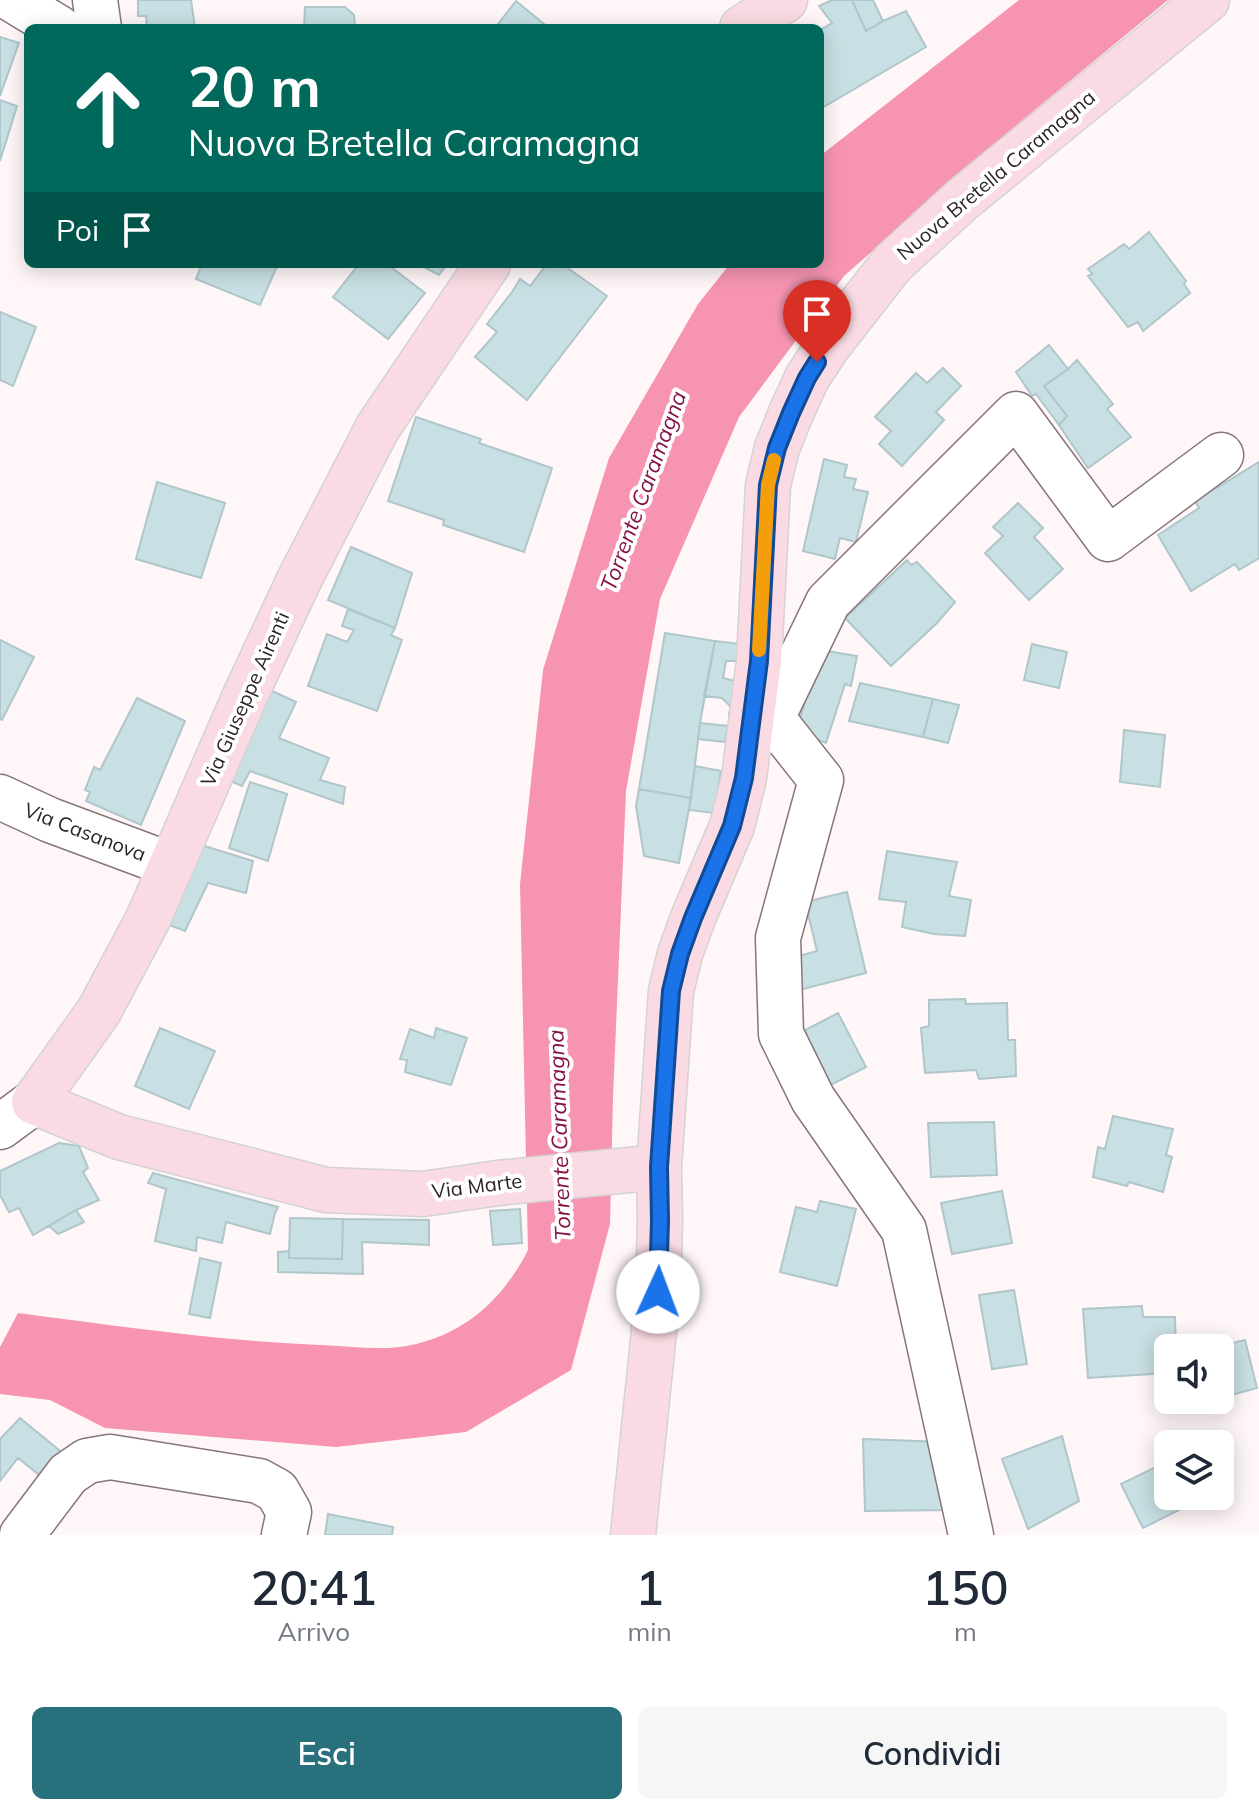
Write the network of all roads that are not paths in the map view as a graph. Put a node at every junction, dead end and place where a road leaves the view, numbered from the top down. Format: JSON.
{"nodes":[{"id":1,"x":13,"y":0,"type":"edge"},
{"id":2,"x":95,"y":0,"type":"edge"},
{"id":3,"x":785,"y":0,"type":"edge"},
{"id":4,"x":1207,"y":0,"type":"edge"},
{"id":5,"x":52,"y":24,"type":"edge"},
{"id":6,"x":98,"y":24,"type":"edge"},
{"id":7,"x":748,"y":24,"type":"edge"},
{"id":8,"x":485,"y":268,"type":"edge"},
{"id":9,"x":1221,"y":455,"type":"dead end"},
{"id":10,"x":762,"y":716,"type":"junction"},
{"id":11,"x":0,"y":797,"type":"edge"},
{"id":12,"x":171,"y":865,"type":"junction"},
{"id":13,"x":17,"y":1115,"type":"edge"},
{"id":14,"x":659,"y":1167,"type":"junction"},
{"id":15,"x":22,"y":1535,"type":"edge"},
{"id":16,"x":284,"y":1535,"type":"edge"},
{"id":17,"x":633,"y":1535,"type":"edge"},
{"id":18,"x":971,"y":1535,"type":"edge"}],
"edges":[{"from":1,"to":5,"type":"street"},
{"from":2,"to":6,"type":"street"},
{"from":3,"to":7,"type":"main road"},
{"from":4,"to":10,"type":"main road","name":"Nuova Bretella Caramagna"},
{"from":8,"to":12,"type":"main road","name":"Via Giuseppe Airenti"},
{"from":9,"to":10,"type":"street"},
{"from":10,"to":14,"type":"main road","name":"Nuova Bretella Caramagna"},
{"from":10,"to":18,"type":"street"},
{"from":11,"to":12,"type":"street","name":"Via Casanova"},
{"from":12,"to":13,"type":"main road","name":"Via Giuseppe Airenti"},
{"from":13,"to":14,"type":"main road","name":"Via Marte"},
{"from":14,"to":17,"type":"main road"},
{"from":15,"to":16,"type":"street"}]}
